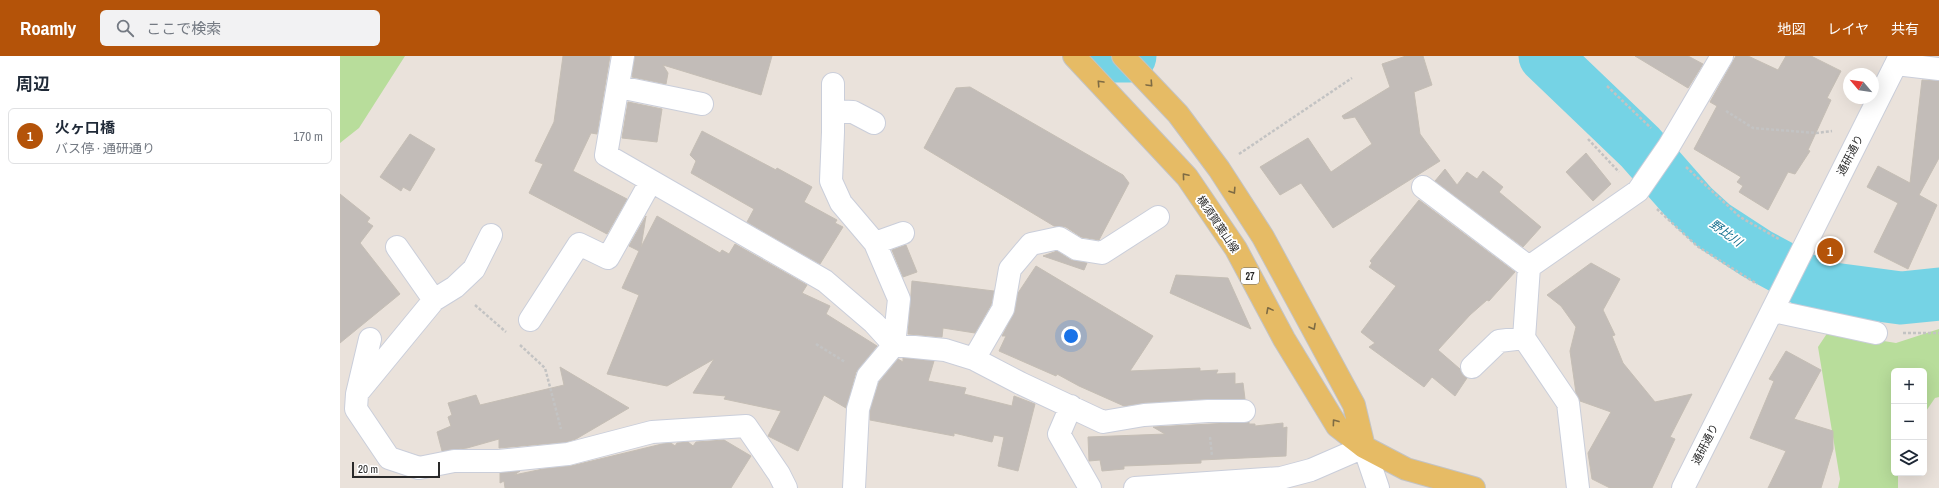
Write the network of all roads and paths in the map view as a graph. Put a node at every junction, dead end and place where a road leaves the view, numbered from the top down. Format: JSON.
{"nodes":[{"id":1,"x":623,"y":56,"type":"edge"},
{"id":2,"x":1074,"y":56,"type":"edge"},
{"id":3,"x":1123,"y":56,"type":"edge"},
{"id":4,"x":1722,"y":56,"type":"edge"},
{"id":5,"x":1898,"y":60,"type":"edge"},
{"id":6,"x":1939,"y":69,"type":"edge"},
{"id":7,"x":1352,"y":78,"type":"dead end"},
{"id":8,"x":833,"y":84,"type":"dead end"},
{"id":9,"x":1607,"y":86,"type":"dead end"},
{"id":10,"x":619,"y":87,"type":"junction"},
{"id":11,"x":702,"y":104,"type":"dead end"},
{"id":12,"x":833,"y":111,"type":"junction"},
{"id":13,"x":1726,"y":111,"type":"dead end"},
{"id":14,"x":874,"y":123,"type":"dead end"},
{"id":15,"x":1864,"y":127,"type":"junction"},
{"id":16,"x":1588,"y":139,"type":"dead end"},
{"id":17,"x":1669,"y":146,"type":"junction"},
{"id":18,"x":1234,"y":158,"type":"dead end"},
{"id":19,"x":651,"y":180,"type":"junction"},
{"id":20,"x":1423,"y":187,"type":"dead end"},
{"id":21,"x":1638,"y":191,"type":"junction"},
{"id":22,"x":1158,"y":218,"type":"dead end"},
{"id":23,"x":903,"y":234,"type":"dead end"},
{"id":24,"x":491,"y":235,"type":"dead end"},
{"id":25,"x":875,"y":243,"type":"junction"},
{"id":26,"x":398,"y":247,"type":"dead end"},
{"id":27,"x":1803,"y":251,"type":"junction"},
{"id":28,"x":1528,"y":267,"type":"junction"},
{"id":29,"x":455,"y":287,"type":"junction"},
{"id":30,"x":434,"y":300,"type":"junction"},
{"id":31,"x":1778,"y":301,"type":"junction"},
{"id":32,"x":530,"y":320,"type":"dead end"},
{"id":33,"x":1876,"y":333,"type":"joint"},
{"id":34,"x":1939,"y":333,"type":"edge"},
{"id":35,"x":512,"y":337,"type":"dead end"},
{"id":36,"x":370,"y":338,"type":"dead end"},
{"id":37,"x":1524,"y":338,"type":"junction"},
{"id":38,"x":517,"y":342,"type":"dead end"},
{"id":39,"x":816,"y":344,"type":"dead end"},
{"id":40,"x":894,"y":345,"type":"junction"},
{"id":41,"x":974,"y":359,"type":"junction"},
{"id":42,"x":1472,"y":367,"type":"dead end"},
{"id":43,"x":868,"y":376,"type":"junction"},
{"id":44,"x":348,"y":393,"type":"edge"},
{"id":45,"x":1071,"y":406,"type":"junction"},
{"id":46,"x":1208,"y":411,"type":"junction"},
{"id":47,"x":1244,"y":411,"type":"dead end"},
{"id":48,"x":1364,"y":447,"type":"junction"},
{"id":49,"x":568,"y":454,"type":"junction"},
{"id":50,"x":1215,"y":482,"type":"junction"},
{"id":51,"x":786,"y":488,"type":"edge"},
{"id":52,"x":854,"y":488,"type":"edge"},
{"id":53,"x":1090,"y":488,"type":"edge"},
{"id":54,"x":1135,"y":488,"type":"edge"},
{"id":55,"x":1378,"y":488,"type":"edge"},
{"id":56,"x":1474,"y":488,"type":"edge"},
{"id":57,"x":1578,"y":488,"type":"edge"},
{"id":58,"x":1683,"y":488,"type":"edge"}],
"edges":[{"from":1,"to":10,"type":"street"},
{"from":48,"to":2,"type":"main road","name":"横須賀葉山線","number":"27","one_way":true},
{"from":3,"to":48,"type":"main road","one_way":true},
{"from":4,"to":17,"type":"street"},
{"from":5,"to":6,"type":"street"},
{"from":5,"to":15,"type":"street","name":"通研通り"},
{"from":7,"to":18,"type":"path"},
{"from":8,"to":12,"type":"street"},
{"from":9,"to":17,"type":"path"},
{"from":10,"to":11,"type":"street"},
{"from":10,"to":19,"type":"street"},
{"from":12,"to":14,"type":"street"},
{"from":12,"to":25,"type":"street"},
{"from":13,"to":15,"type":"path"},
{"from":15,"to":27,"type":"street","name":"通研通り"},
{"from":16,"to":21,"type":"path"},
{"from":17,"to":21,"type":"street"},
{"from":17,"to":27,"type":"path"},
{"from":19,"to":32,"type":"street"},
{"from":19,"to":40,"type":"street"},
{"from":20,"to":28,"type":"street"},
{"from":21,"to":28,"type":"street"},
{"from":21,"to":31,"type":"path"},
{"from":22,"to":41,"type":"street"},
{"from":23,"to":25,"type":"street"},
{"from":24,"to":29,"type":"street"},
{"from":25,"to":40,"type":"street"},
{"from":26,"to":30,"type":"street"},
{"from":27,"to":31,"type":"street","name":"通研通り"},
{"from":28,"to":37,"type":"street"},
{"from":29,"to":30,"type":"street"},
{"from":29,"to":35,"type":"path"},
{"from":30,"to":44,"type":"street"},
{"from":31,"to":33,"type":"street"},
{"from":31,"to":58,"type":"street","name":"通研通り"},
{"from":33,"to":34,"type":"path"},
{"from":36,"to":44,"type":"street"},
{"from":37,"to":42,"type":"street"},
{"from":37,"to":57,"type":"street"},
{"from":38,"to":49,"type":"path"},
{"from":39,"to":43,"type":"path"},
{"from":40,"to":41,"type":"street"},
{"from":40,"to":43,"type":"street"},
{"from":41,"to":45,"type":"street"},
{"from":43,"to":52,"type":"street"},
{"from":44,"to":49,"type":"street"},
{"from":45,"to":46,"type":"street"},
{"from":45,"to":53,"type":"street"},
{"from":46,"to":47,"type":"street"},
{"from":46,"to":50,"type":"path"},
{"from":48,"to":50,"type":"street"},
{"from":48,"to":55,"type":"street"},
{"from":48,"to":56,"type":"main road","name":"横須賀葉山線","number":"27"},
{"from":49,"to":51,"type":"street"},
{"from":50,"to":54,"type":"street"}]}
